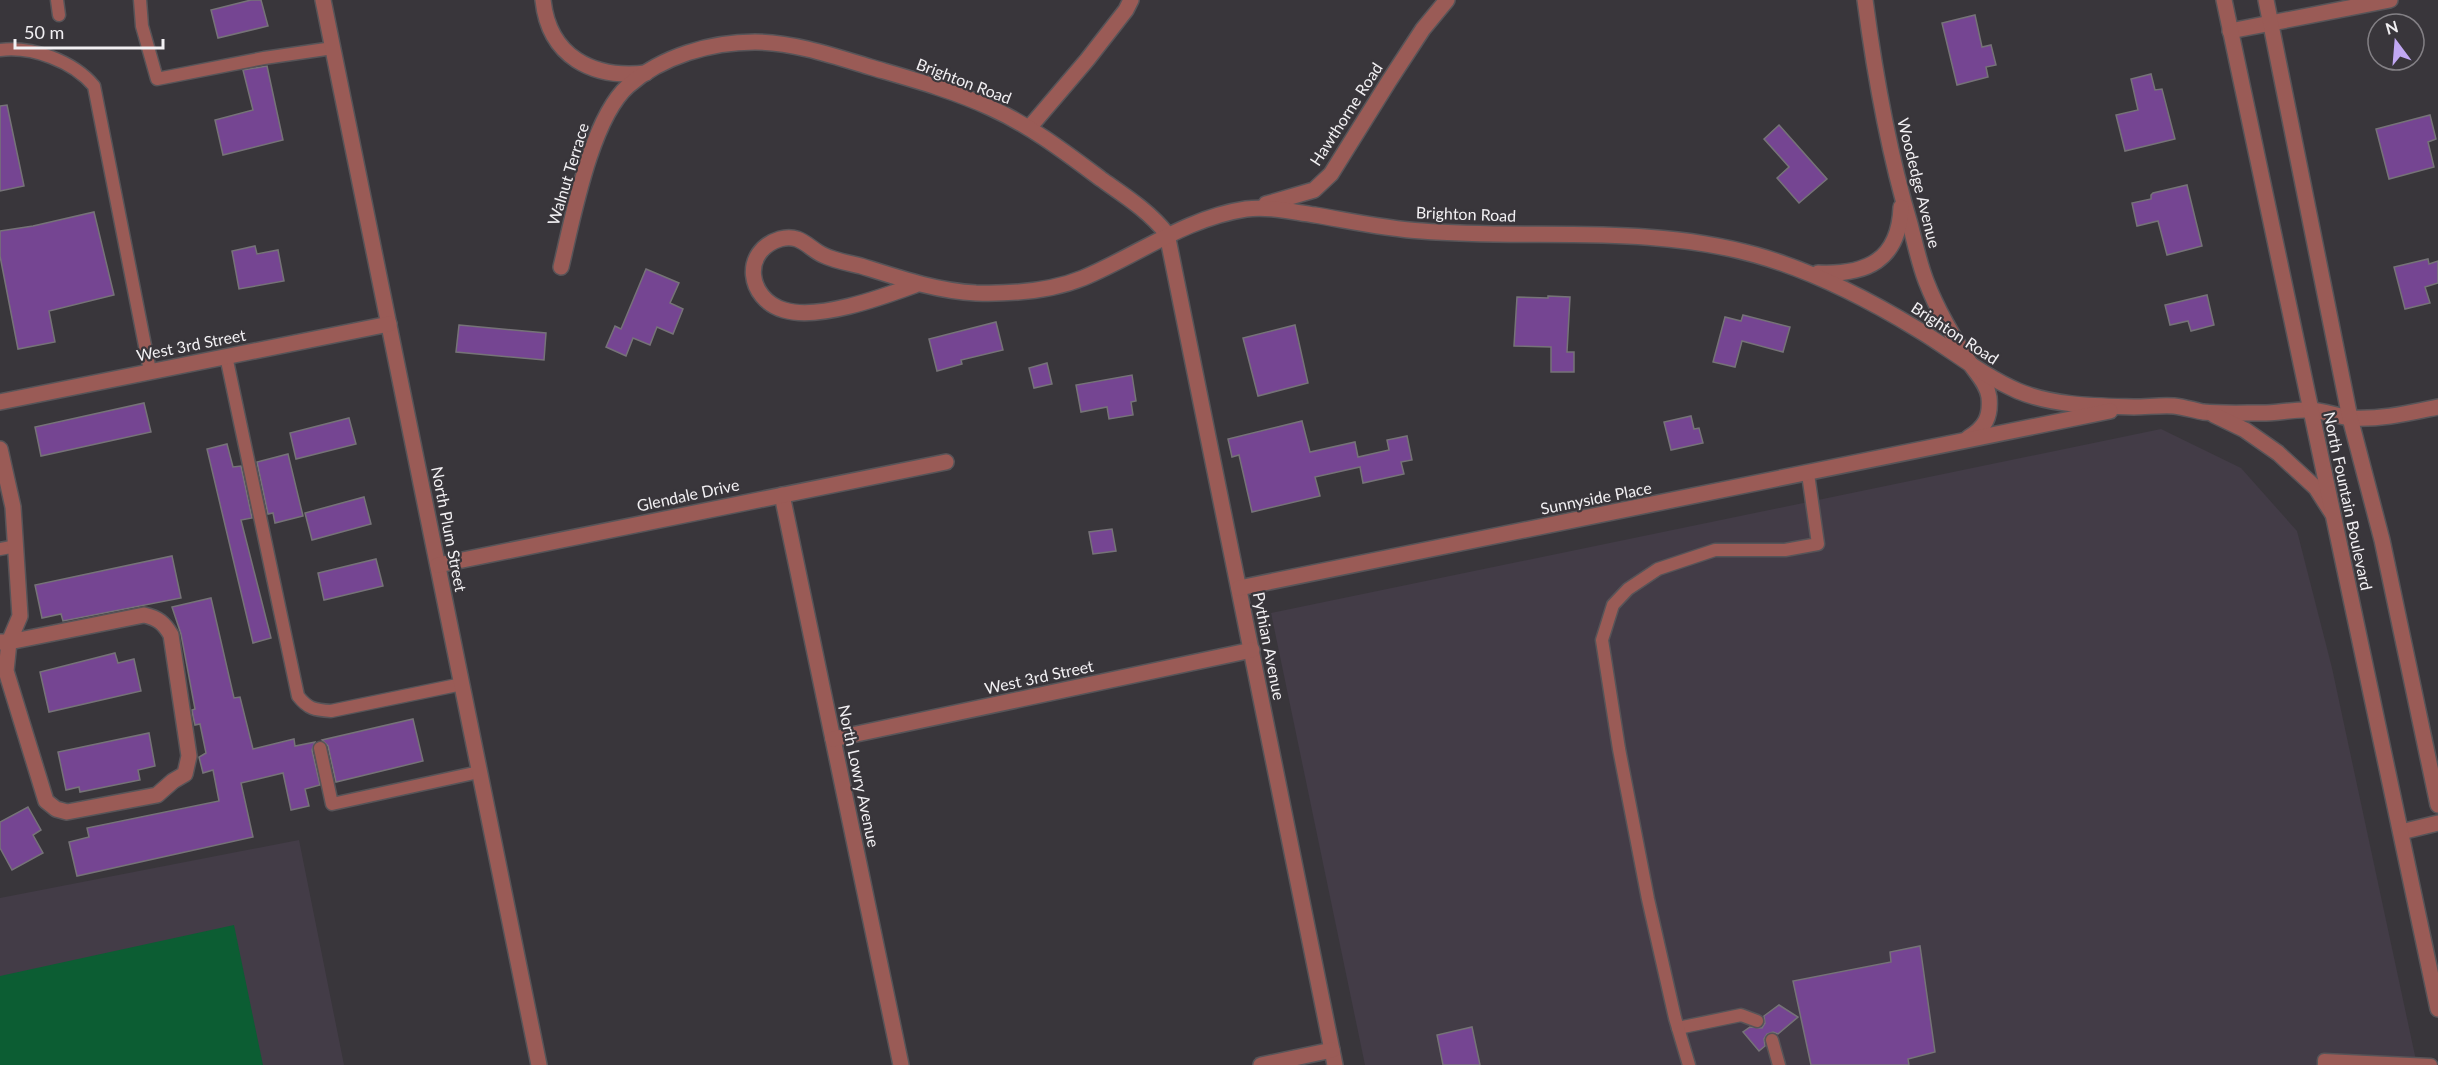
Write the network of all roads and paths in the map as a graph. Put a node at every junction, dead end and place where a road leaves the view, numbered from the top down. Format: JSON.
{"nodes":[{"id":1,"x":57,"y":0,"type":"edge"},
{"id":2,"x":140,"y":0,"type":"edge"},
{"id":3,"x":323,"y":0,"type":"edge"},
{"id":4,"x":543,"y":0,"type":"edge"},
{"id":5,"x":1131,"y":0,"type":"edge"},
{"id":6,"x":1447,"y":0,"type":"edge"},
{"id":7,"x":1865,"y":0,"type":"edge"},
{"id":8,"x":2224,"y":0,"type":"edge"},
{"id":9,"x":2266,"y":0,"type":"edge"},
{"id":10,"x":2390,"y":0,"type":"edge"},
{"id":11,"x":59,"y":15,"type":"dead end"},
{"id":12,"x":2271,"y":23,"type":"junction"},
{"id":13,"x":2230,"y":31,"type":"junction"},
{"id":14,"x":333,"y":48,"type":"junction"},
{"id":15,"x":0,"y":50,"type":"edge"},
{"id":16,"x":645,"y":73,"type":"junction"},
{"id":17,"x":1029,"y":128,"type":"junction"},
{"id":18,"x":1901,"y":195,"type":"junction"},
{"id":19,"x":1247,"y":209,"type":"junction"},
{"id":20,"x":1167,"y":234,"type":"junction"},
{"id":21,"x":561,"y":267,"type":"dead end"},
{"id":22,"x":1809,"y":273,"type":"junction"},
{"id":23,"x":918,"y":284,"type":"junction"},
{"id":24,"x":389,"y":324,"type":"junction"},
{"id":25,"x":226,"y":356,"type":"junction"},
{"id":26,"x":1970,"y":364,"type":"junction"},
{"id":27,"x":150,"y":371,"type":"junction"},
{"id":28,"x":0,"y":402,"type":"edge"},
{"id":29,"x":2136,"y":407,"type":"junction"},
{"id":30,"x":2438,"y":407,"type":"edge"},
{"id":31,"x":2310,"y":410,"type":"junction"},
{"id":32,"x":2206,"y":412,"type":"junction"},
{"id":33,"x":2350,"y":418,"type":"junction"},
{"id":34,"x":1959,"y":443,"type":"junction"},
{"id":35,"x":0,"y":449,"type":"edge"},
{"id":36,"x":946,"y":462,"type":"dead end"},
{"id":37,"x":1808,"y":474,"type":"junction"},
{"id":38,"x":782,"y":495,"type":"junction"},
{"id":39,"x":2333,"y":514,"type":"junction"},
{"id":40,"x":15,"y":546,"type":"junction"},
{"id":41,"x":0,"y":549,"type":"edge"},
{"id":42,"x":438,"y":565,"type":"junction"},
{"id":43,"x":1239,"y":588,"type":"junction"},
{"id":44,"x":4,"y":642,"type":"edge"},
{"id":45,"x":1252,"y":650,"type":"junction"},
{"id":46,"x":462,"y":684,"type":"junction"},
{"id":47,"x":833,"y":739,"type":"junction"},
{"id":48,"x":320,"y":748,"type":"dead end"},
{"id":49,"x":479,"y":771,"type":"junction"},
{"id":50,"x":2438,"y":805,"type":"edge"},
{"id":51,"x":2438,"y":823,"type":"edge"},
{"id":52,"x":2401,"y":832,"type":"junction"},
{"id":53,"x":2438,"y":1009,"type":"edge"},
{"id":54,"x":1757,"y":1021,"type":"dead end"},
{"id":55,"x":1678,"y":1028,"type":"junction"},
{"id":56,"x":1772,"y":1040,"type":"dead end"},
{"id":57,"x":1333,"y":1058,"type":"edge"},
{"id":58,"x":539,"y":1065,"type":"edge"},
{"id":59,"x":901,"y":1065,"type":"edge"},
{"id":60,"x":1261,"y":1065,"type":"edge"},
{"id":61,"x":1689,"y":1065,"type":"edge"},
{"id":62,"x":1779,"y":1065,"type":"edge"},
{"id":63,"x":2324,"y":1065,"type":"edge"},
{"id":64,"x":2431,"y":1065,"type":"edge"}],
"edges":[{"from":1,"to":11,"type":"lane"},
{"from":2,"to":14,"type":"lane"},
{"from":3,"to":14,"type":"street","name":"North Plum Street"},
{"from":4,"to":16,"type":"street"},
{"from":5,"to":17,"type":"street"},
{"from":6,"to":19,"type":"street","name":"Hawthorne Road"},
{"from":7,"to":18,"type":"street","name":"Woodedge Avenue"},
{"from":8,"to":13,"type":"street","name":"North Fountain Boulevard"},
{"from":9,"to":12,"type":"street","name":"North Fountain Boulevard"},
{"from":10,"to":12,"type":"street"},
{"from":12,"to":13,"type":"street"},
{"from":12,"to":33,"type":"street","name":"North Fountain Boulevard"},
{"from":13,"to":31,"type":"street","name":"North Fountain Boulevard"},
{"from":14,"to":24,"type":"street","name":"North Plum Street"},
{"from":15,"to":27,"type":"lane"},
{"from":16,"to":17,"type":"street","name":"Brighton Road"},
{"from":16,"to":21,"type":"street","name":"Walnut Terrace"},
{"from":17,"to":20,"type":"street","name":"Brighton Road"},
{"from":18,"to":22,"type":"street"},
{"from":18,"to":26,"type":"street","name":"Woodedge Avenue"},
{"from":19,"to":20,"type":"street","name":"Brighton Road"},
{"from":19,"to":22,"type":"street","name":"Brighton Road"},
{"from":20,"to":23,"type":"street"},
{"from":20,"to":43,"type":"street","name":"Pythian Avenue"},
{"from":22,"to":26,"type":"street","name":"Brighton Road"},
{"from":23,"to":23,"type":"street"},
{"from":24,"to":25,"type":"street","name":"West 3rd Street"},
{"from":24,"to":42,"type":"street","name":"North Plum Street"},
{"from":25,"to":27,"type":"street","name":"West 3rd Street"},
{"from":25,"to":46,"type":"lane"},
{"from":26,"to":29,"type":"street","name":"Brighton Road"},
{"from":26,"to":34,"type":"street","name":"Sunnyside Place"},
{"from":27,"to":28,"type":"street","name":"West 3rd Street"},
{"from":29,"to":32,"type":"street","name":"Brighton Road"},
{"from":29,"to":34,"type":"street","name":"Sunnyside Place"},
{"from":30,"to":33,"type":"street","name":"Brighton Road"},
{"from":31,"to":32,"type":"street","name":"Brighton Road"},
{"from":31,"to":33,"type":"street","name":"Brighton Road"},
{"from":31,"to":39,"type":"street","name":"North Fountain Boulevard"},
{"from":32,"to":39,"type":"street"},
{"from":33,"to":50,"type":"street","name":"North Fountain Boulevard"},
{"from":34,"to":37,"type":"street","name":"Sunnyside Place"},
{"from":35,"to":40,"type":"street"},
{"from":36,"to":38,"type":"street","name":"Glendale Drive"},
{"from":37,"to":43,"type":"street","name":"Sunnyside Place"},
{"from":37,"to":55,"type":"lane"},
{"from":38,"to":42,"type":"street","name":"Glendale Drive"},
{"from":38,"to":47,"type":"street","name":"North Lowry Avenue"},
{"from":39,"to":52,"type":"street","name":"North Fountain Boulevard"},
{"from":40,"to":41,"type":"lane"},
{"from":40,"to":44,"type":"street"},
{"from":42,"to":46,"type":"street","name":"North Plum Street"},
{"from":43,"to":45,"type":"street","name":"Pythian Avenue"},
{"from":44,"to":44,"type":"street"},
{"from":45,"to":47,"type":"street","name":"West 3rd Street"},
{"from":45,"to":57,"type":"street","name":"Pythian Avenue"},
{"from":46,"to":49,"type":"street","name":"North Plum Street"},
{"from":47,"to":59,"type":"street","name":"North Lowry Avenue"},
{"from":48,"to":49,"type":"lane"},
{"from":49,"to":58,"type":"street","name":"North Plum Street"},
{"from":51,"to":52,"type":"street"},
{"from":52,"to":53,"type":"street","name":"North Fountain Boulevard"},
{"from":54,"to":55,"type":"lane"},
{"from":55,"to":61,"type":"lane"},
{"from":56,"to":62,"type":"lane"},
{"from":57,"to":60,"type":"street"},
{"from":63,"to":64,"type":"lane"}]}
